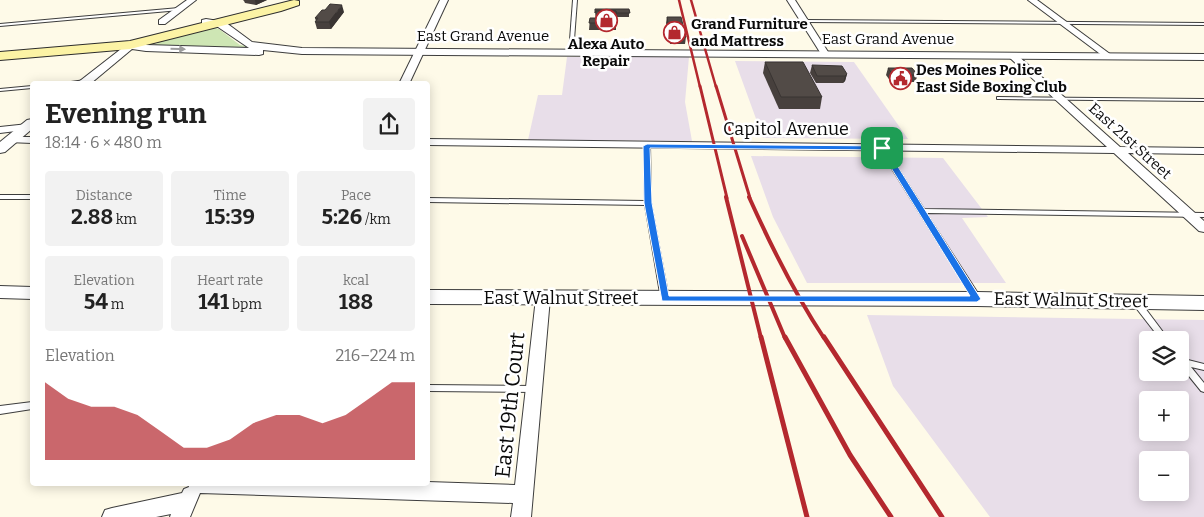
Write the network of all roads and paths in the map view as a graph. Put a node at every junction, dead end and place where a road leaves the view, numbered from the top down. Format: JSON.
{"nodes":[{"id":1,"x":192,"y":0,"type":"edge"},
{"id":2,"x":444,"y":0,"type":"edge"},
{"id":3,"x":575,"y":0,"type":"edge"},
{"id":4,"x":791,"y":0,"type":"edge"},
{"id":5,"x":1032,"y":0,"type":"edge"},
{"id":6,"x":300,"y":1,"type":"edge"},
{"id":7,"x":179,"y":9,"type":"junction"},
{"id":8,"x":162,"y":22,"type":"dead end"},
{"id":9,"x":206,"y":22,"type":"junction"},
{"id":10,"x":806,"y":22,"type":"junction"},
{"id":11,"x":1064,"y":23,"type":"junction"},
{"id":12,"x":221,"y":24,"type":"junction"},
{"id":13,"x":1204,"y":24,"type":"edge"},
{"id":14,"x":0,"y":25,"type":"edge"},
{"id":15,"x":129,"y":43,"type":"junction"},
{"id":16,"x":302,"y":51,"type":"junction"},
{"id":17,"x":420,"y":52,"type":"junction"},
{"id":18,"x":571,"y":53,"type":"junction"},
{"id":19,"x":826,"y":55,"type":"junction"},
{"id":20,"x":0,"y":56,"type":"edge"},
{"id":21,"x":1013,"y":56,"type":"junction"},
{"id":22,"x":1110,"y":57,"type":"junction"},
{"id":23,"x":1204,"y":57,"type":"edge"},
{"id":24,"x":85,"y":81,"type":"edge"},
{"id":25,"x":406,"y":81,"type":"edge"},
{"id":26,"x":30,"y":87,"type":"edge"},
{"id":27,"x":0,"y":90,"type":"edge"},
{"id":28,"x":999,"y":98,"type":"dead end"},
{"id":29,"x":1061,"y":99,"type":"junction"},
{"id":30,"x":1204,"y":100,"type":"edge"},
{"id":31,"x":0,"y":130,"type":"edge"},
{"id":32,"x":30,"y":130,"type":"edge"},
{"id":33,"x":30,"y":131,"type":"edge"},
{"id":34,"x":430,"y":142,"type":"edge"},
{"id":35,"x":647,"y":146,"type":"junction"},
{"id":36,"x":882,"y":148,"type":"junction"},
{"id":37,"x":0,"y":149,"type":"edge"},
{"id":38,"x":1118,"y":150,"type":"junction"},
{"id":39,"x":1204,"y":151,"type":"edge"},
{"id":40,"x":0,"y":196,"type":"edge"},
{"id":41,"x":30,"y":197,"type":"edge"},
{"id":42,"x":430,"y":200,"type":"edge"},
{"id":43,"x":648,"y":203,"type":"junction"},
{"id":44,"x":922,"y":211,"type":"junction"},
{"id":45,"x":1190,"y":215,"type":"junction"},
{"id":46,"x":1204,"y":215,"type":"edge"},
{"id":47,"x":1204,"y":228,"type":"edge"},
{"id":48,"x":0,"y":292,"type":"edge"},
{"id":49,"x":30,"y":293,"type":"edge"},
{"id":50,"x":430,"y":297,"type":"edge"},
{"id":51,"x":543,"y":298,"type":"junction"},
{"id":52,"x":665,"y":299,"type":"junction"},
{"id":53,"x":977,"y":299,"type":"junction"},
{"id":54,"x":1136,"y":302,"type":"junction"},
{"id":55,"x":1204,"y":303,"type":"edge"},
{"id":56,"x":1158,"y":331,"type":"edge"},
{"id":57,"x":1189,"y":363,"type":"edge"},
{"id":58,"x":1204,"y":367,"type":"edge"},
{"id":59,"x":1189,"y":371,"type":"edge"},
{"id":60,"x":430,"y":388,"type":"edge"},
{"id":61,"x":535,"y":389,"type":"junction"},
{"id":62,"x":1204,"y":389,"type":"edge"},
{"id":63,"x":30,"y":406,"type":"edge"},
{"id":64,"x":0,"y":410,"type":"edge"},
{"id":65,"x":524,"y":494,"type":"junction"},
{"id":66,"x":191,"y":496,"type":"edge"},
{"id":67,"x":112,"y":517,"type":"edge"},
{"id":68,"x":522,"y":517,"type":"edge"}],
"edges":[{"from":1,"to":7,"type":"street"},
{"from":2,"to":17,"type":"street"},
{"from":3,"to":18,"type":"lane"},
{"from":4,"to":10,"type":"street"},
{"from":5,"to":11,"type":"street"},
{"from":6,"to":9,"type":"main road"},
{"from":6,"to":12,"type":"main road"},
{"from":7,"to":8,"type":"street"},
{"from":7,"to":14,"type":"lane"},
{"from":9,"to":12,"type":"street","name":"East Grand Avenue"},
{"from":9,"to":15,"type":"main road"},
{"from":10,"to":11,"type":"lane"},
{"from":10,"to":19,"type":"street"},
{"from":11,"to":13,"type":"lane"},
{"from":11,"to":22,"type":"street"},
{"from":12,"to":15,"type":"main road"},
{"from":12,"to":16,"type":"street","name":"East Grand Avenue"},
{"from":15,"to":16,"type":"street","name":"East Grand Avenue","one_way":true},
{"from":15,"to":20,"type":"main road","name":"East Grand Avenue"},
{"from":15,"to":24,"type":"street"},
{"from":16,"to":17,"type":"street","name":"East Grand Avenue"},
{"from":17,"to":18,"type":"street","name":"East Grand Avenue"},
{"from":17,"to":25,"type":"street"},
{"from":18,"to":19,"type":"street","name":"East Grand Avenue"},
{"from":19,"to":21,"type":"street","name":"East Grand Avenue"},
{"from":21,"to":22,"type":"street","name":"East Grand Avenue"},
{"from":21,"to":29,"type":"street","name":"East 21st Street"},
{"from":22,"to":23,"type":"street","name":"East Grand Avenue"},
{"from":26,"to":27,"type":"lane"},
{"from":28,"to":29,"type":"lane"},
{"from":29,"to":30,"type":"lane"},
{"from":29,"to":38,"type":"street","name":"East 21st Street"},
{"from":31,"to":32,"type":"street"},
{"from":33,"to":37,"type":"street"},
{"from":34,"to":35,"type":"street","name":"Capitol Avenue"},
{"from":35,"to":36,"type":"street","name":"Capitol Avenue"},
{"from":35,"to":43,"type":"lane"},
{"from":36,"to":38,"type":"street","name":"Capitol Avenue"},
{"from":36,"to":44,"type":"lane"},
{"from":38,"to":39,"type":"street","name":"Capitol Avenue"},
{"from":38,"to":45,"type":"street","name":"East 21st Street"},
{"from":40,"to":41,"type":"lane"},
{"from":42,"to":43,"type":"lane"},
{"from":43,"to":52,"type":"lane"},
{"from":44,"to":45,"type":"lane"},
{"from":44,"to":53,"type":"lane"},
{"from":45,"to":46,"type":"lane"},
{"from":45,"to":47,"type":"street","name":"East 21st Street"},
{"from":48,"to":49,"type":"street"},
{"from":50,"to":51,"type":"street","name":"East Walnut Street"},
{"from":51,"to":52,"type":"street","name":"East Walnut Street"},
{"from":51,"to":61,"type":"street","name":"East 19th Court"},
{"from":52,"to":53,"type":"street","name":"East Walnut Street"},
{"from":53,"to":54,"type":"street","name":"East Walnut Street"},
{"from":54,"to":55,"type":"street","name":"East Walnut Street"},
{"from":54,"to":56,"type":"lane"},
{"from":57,"to":58,"type":"lane"},
{"from":59,"to":62,"type":"lane"},
{"from":60,"to":61,"type":"lane"},
{"from":61,"to":65,"type":"street","name":"East 19th Court"},
{"from":63,"to":64,"type":"lane"},
{"from":65,"to":66,"type":"street"},
{"from":65,"to":68,"type":"street","name":"East 19th Court"},
{"from":66,"to":67,"type":"street"}]}
